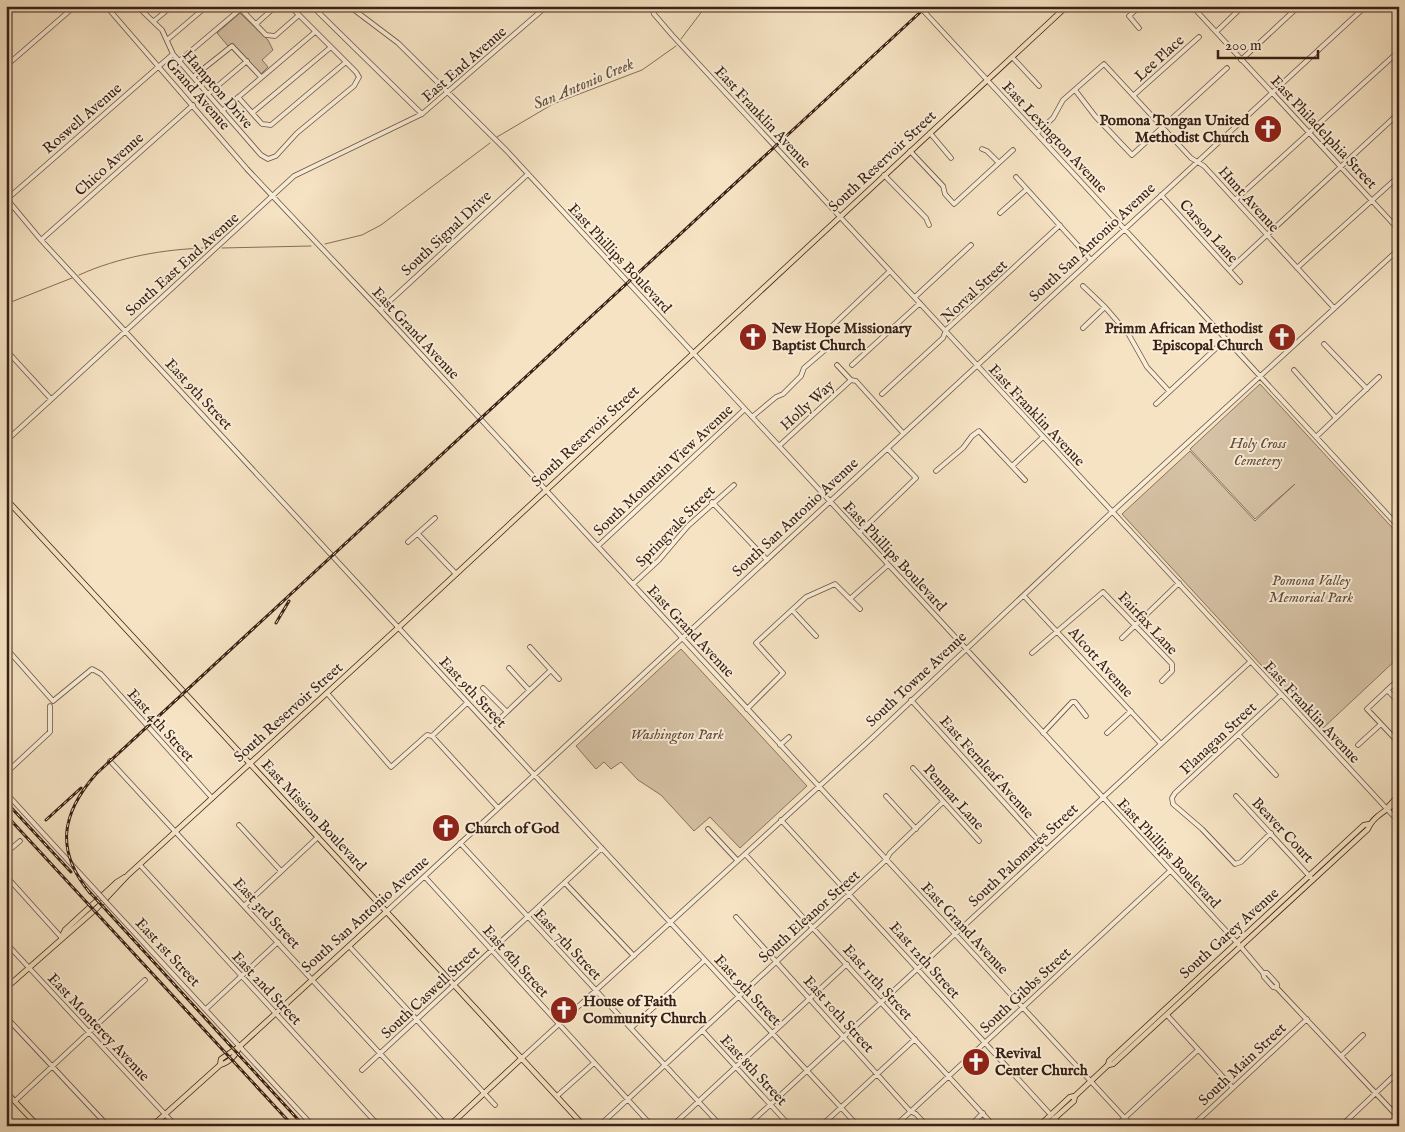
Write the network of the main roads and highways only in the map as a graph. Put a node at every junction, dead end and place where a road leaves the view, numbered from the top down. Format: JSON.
{"nodes":[{"id":1,"x":1067,"y":6,"type":"edge"},
{"id":2,"x":6,"y":499,"type":"edge"},
{"id":3,"x":250,"y":764,"type":"junction"},
{"id":4,"x":1399,"y":795,"type":"edge"},
{"id":5,"x":1399,"y":800,"type":"edge"},
{"id":6,"x":1386,"y":809,"type":"junction"},
{"id":7,"x":128,"y":875,"type":"junction"},
{"id":8,"x":1311,"y":878,"type":"junction"},
{"id":9,"x":386,"y":912,"type":"junction"},
{"id":10,"x":62,"y":937,"type":"junction"},
{"id":11,"x":1213,"y":964,"type":"junction"},
{"id":12,"x":1210,"y":976,"type":"junction"},
{"id":13,"x":6,"y":988,"type":"edge"},
{"id":14,"x":522,"y":1057,"type":"junction"},
{"id":15,"x":1108,"y":1065,"type":"junction"},
{"id":16,"x":6,"y":1092,"type":"edge"},
{"id":17,"x":1053,"y":1117,"type":"junction"},
{"id":18,"x":38,"y":1126,"type":"edge"},
{"id":19,"x":152,"y":1126,"type":"edge"},
{"id":20,"x":448,"y":1126,"type":"edge"},
{"id":21,"x":584,"y":1126,"type":"edge"},
{"id":22,"x":1039,"y":1126,"type":"edge"},
{"id":23,"x":1046,"y":1126,"type":"edge"}],
"edges":[{"from":1,"to":3,"type":"main road","name":"South Reservoir Street"},
{"from":2,"to":3,"type":"main road","name":"East Mission Boulevard"},
{"from":3,"to":7,"type":"main road","name":"South Reservoir Street"},
{"from":3,"to":9,"type":"main road","name":"East Mission Boulevard"},
{"from":4,"to":6,"type":"main road","name":"South Garey Avenue"},
{"from":5,"to":6,"type":"main road","name":"South Garey Avenue"},
{"from":6,"to":8,"type":"main road","name":"South Garey Avenue"},
{"from":7,"to":10,"type":"main road","name":"South Reservoir Street"},
{"from":7,"to":10,"type":"main road"},
{"from":8,"to":11,"type":"main road","name":"South Garey Avenue"},
{"from":8,"to":12,"type":"main road","name":"South Garey Avenue"},
{"from":9,"to":14,"type":"main road","name":"East Mission Boulevard"},
{"from":9,"to":19,"type":"main road","name":"South San Antonio Avenue"},
{"from":10,"to":13,"type":"main road"},
{"from":11,"to":12,"type":"main road"},
{"from":11,"to":15,"type":"main road","name":"South Garey Avenue"},
{"from":12,"to":15,"type":"main road","name":"South Garey Avenue"},
{"from":14,"to":20,"type":"main road","name":"South Towne Avenue"},
{"from":14,"to":21,"type":"main road","name":"East Mission Boulevard"},
{"from":15,"to":17,"type":"main road","name":"South Garey Avenue"},
{"from":16,"to":18,"type":"main road"},
{"from":17,"to":22,"type":"main road","name":"South Garey Avenue"},
{"from":17,"to":23,"type":"main road","name":"South Garey Avenue"}]}
